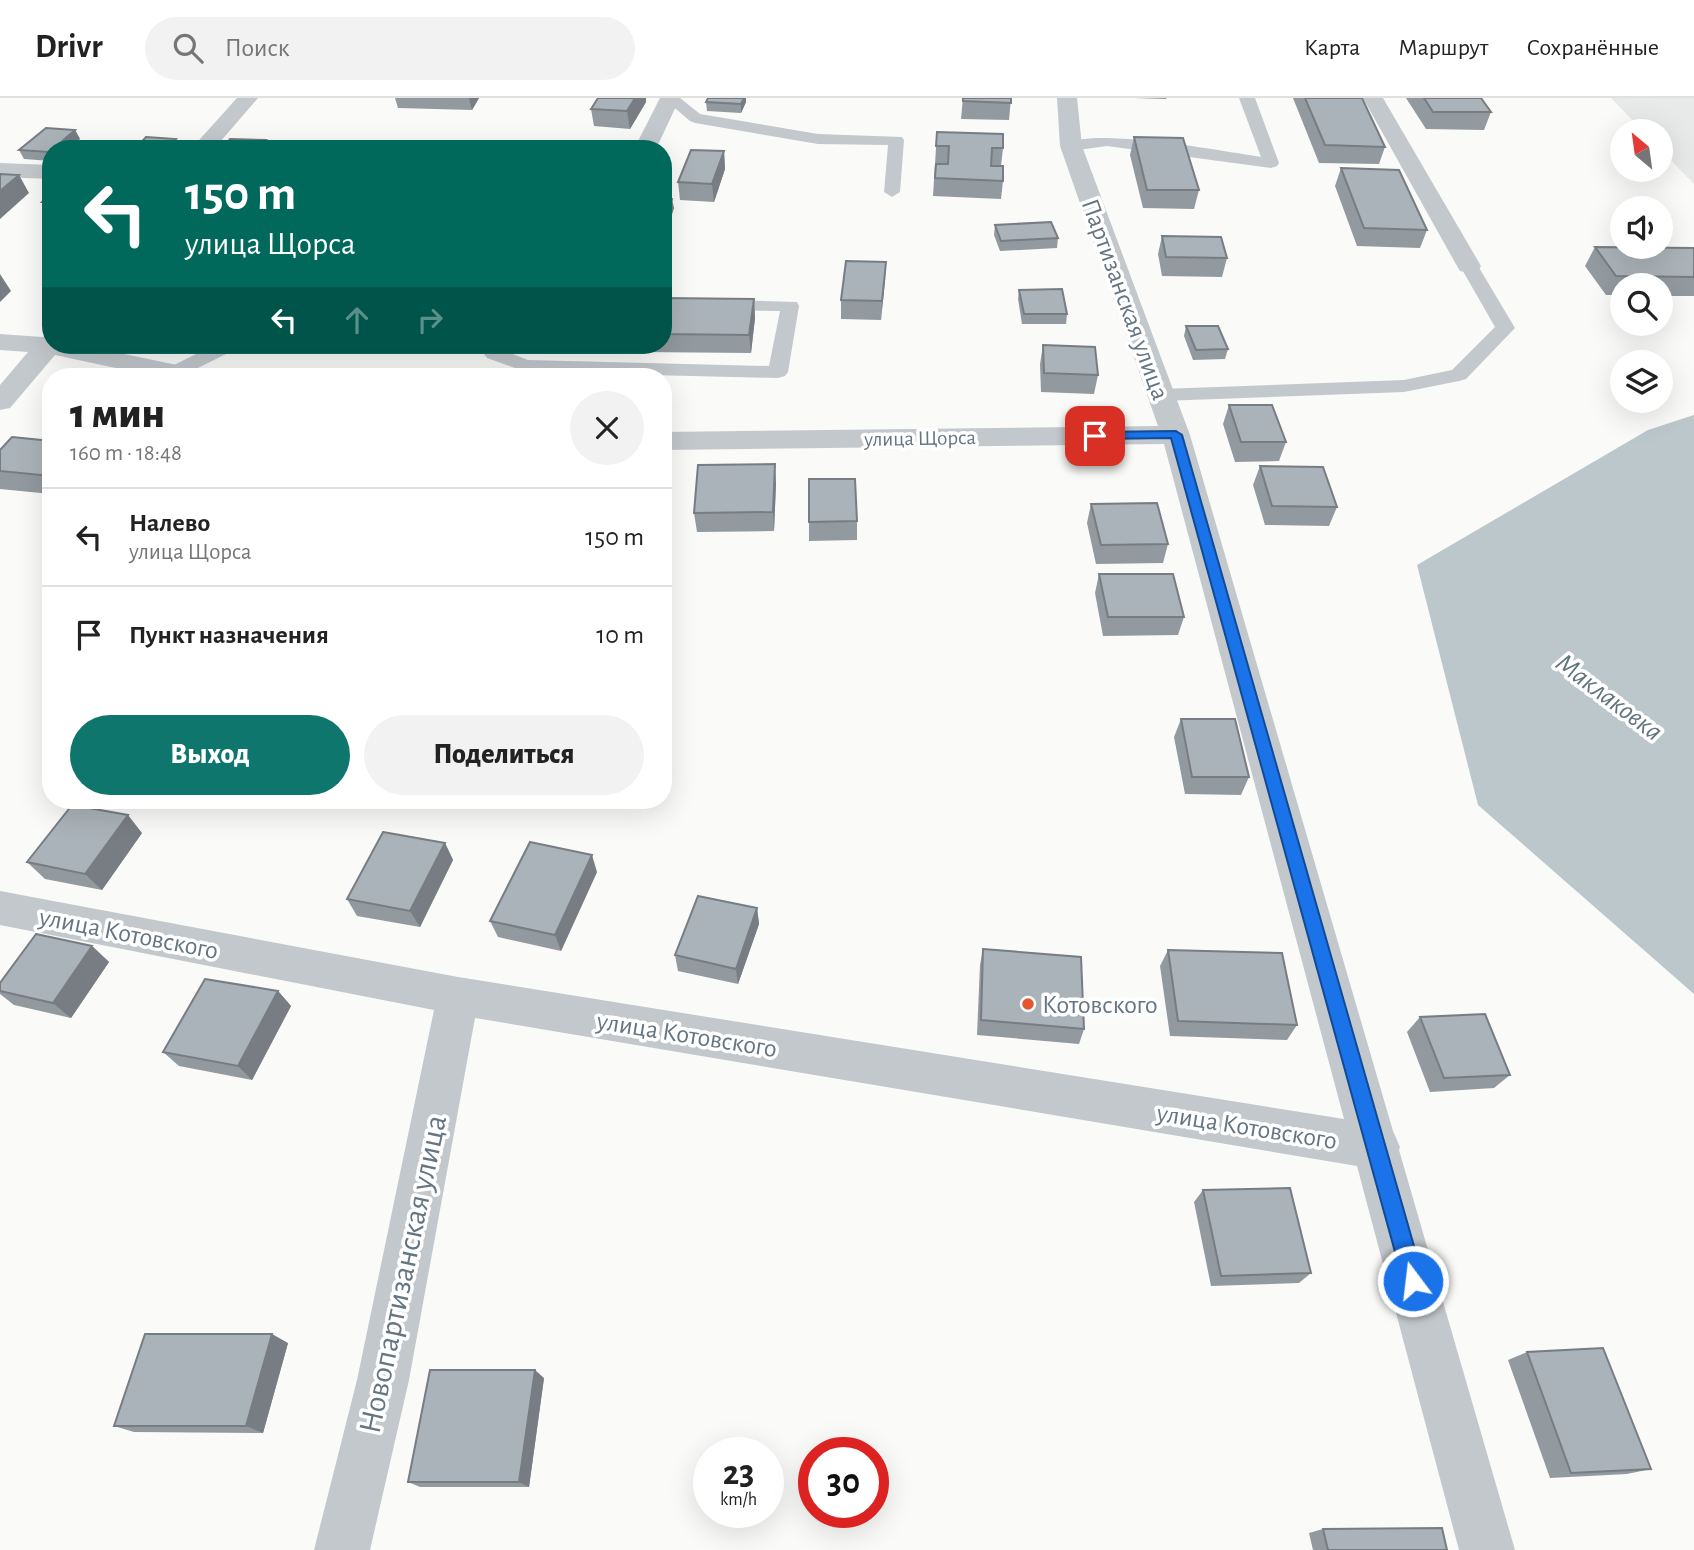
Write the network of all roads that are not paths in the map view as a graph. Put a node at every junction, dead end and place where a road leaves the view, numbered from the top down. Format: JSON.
{"nodes":[{"id":1,"x":248,"y":98,"type":"edge"},
{"id":2,"x":671,"y":98,"type":"edge"},
{"id":3,"x":1068,"y":98,"type":"edge"},
{"id":4,"x":1247,"y":98,"type":"edge"},
{"id":5,"x":1373,"y":98,"type":"edge"},
{"id":6,"x":210,"y":140,"type":"edge"},
{"id":7,"x":650,"y":140,"type":"edge"},
{"id":8,"x":1071,"y":146,"type":"junction"},
{"id":9,"x":0,"y":170,"type":"edge"},
{"id":10,"x":42,"y":172,"type":"edge"},
{"id":11,"x":892,"y":192,"type":"dead end"},
{"id":12,"x":1469,"y":266,"type":"joint"},
{"id":13,"x":672,"y":304,"type":"edge"},
{"id":14,"x":0,"y":342,"type":"edge"},
{"id":15,"x":42,"y":345,"type":"edge"},
{"id":16,"x":42,"y":354,"type":"edge"},
{"id":17,"x":92,"y":354,"type":"edge"},
{"id":18,"x":215,"y":354,"type":"edge"},
{"id":19,"x":494,"y":354,"type":"edge"},
{"id":20,"x":156,"y":368,"type":"edge"},
{"id":21,"x":193,"y":368,"type":"edge"},
{"id":22,"x":610,"y":368,"type":"edge"},
{"id":23,"x":672,"y":369,"type":"edge"},
{"id":24,"x":1161,"y":395,"type":"junction"},
{"id":25,"x":0,"y":402,"type":"edge"},
{"id":26,"x":1176,"y":435,"type":"junction"},
{"id":27,"x":672,"y":441,"type":"edge"},
{"id":28,"x":0,"y":908,"type":"edge"},
{"id":29,"x":458,"y":996,"type":"junction"},
{"id":30,"x":1377,"y":1147,"type":"junction"},
{"id":31,"x":342,"y":1550,"type":"edge"},
{"id":32,"x":1487,"y":1550,"type":"edge"}],
"edges":[{"from":1,"to":6,"type":"street"},
{"from":2,"to":7,"type":"street"},
{"from":2,"to":11,"type":"lane"},
{"from":3,"to":8,"type":"street","name":"Партизанская улица"},
{"from":4,"to":8,"type":"lane"},
{"from":5,"to":12,"type":"street"},
{"from":8,"to":24,"type":"street","name":"Партизанская улица"},
{"from":9,"to":10,"type":"street"},
{"from":12,"to":24,"type":"lane"},
{"from":13,"to":23,"type":"lane"},
{"from":14,"to":15,"type":"street"},
{"from":16,"to":25,"type":"street"},
{"from":17,"to":20,"type":"street"},
{"from":18,"to":21,"type":"lane"},
{"from":19,"to":22,"type":"lane"},
{"from":24,"to":26,"type":"street","name":"Партизанская улица"},
{"from":26,"to":27,"type":"street","name":"улица Щорса"},
{"from":26,"to":30,"type":"street","name":"Партизанская улица"},
{"from":28,"to":29,"type":"street","name":"улица Котовского"},
{"from":29,"to":30,"type":"street","name":"улица Котовского"},
{"from":29,"to":31,"type":"street","name":"Новопартизанская улица"},
{"from":30,"to":32,"type":"street","name":"Партизанская улица"}]}
